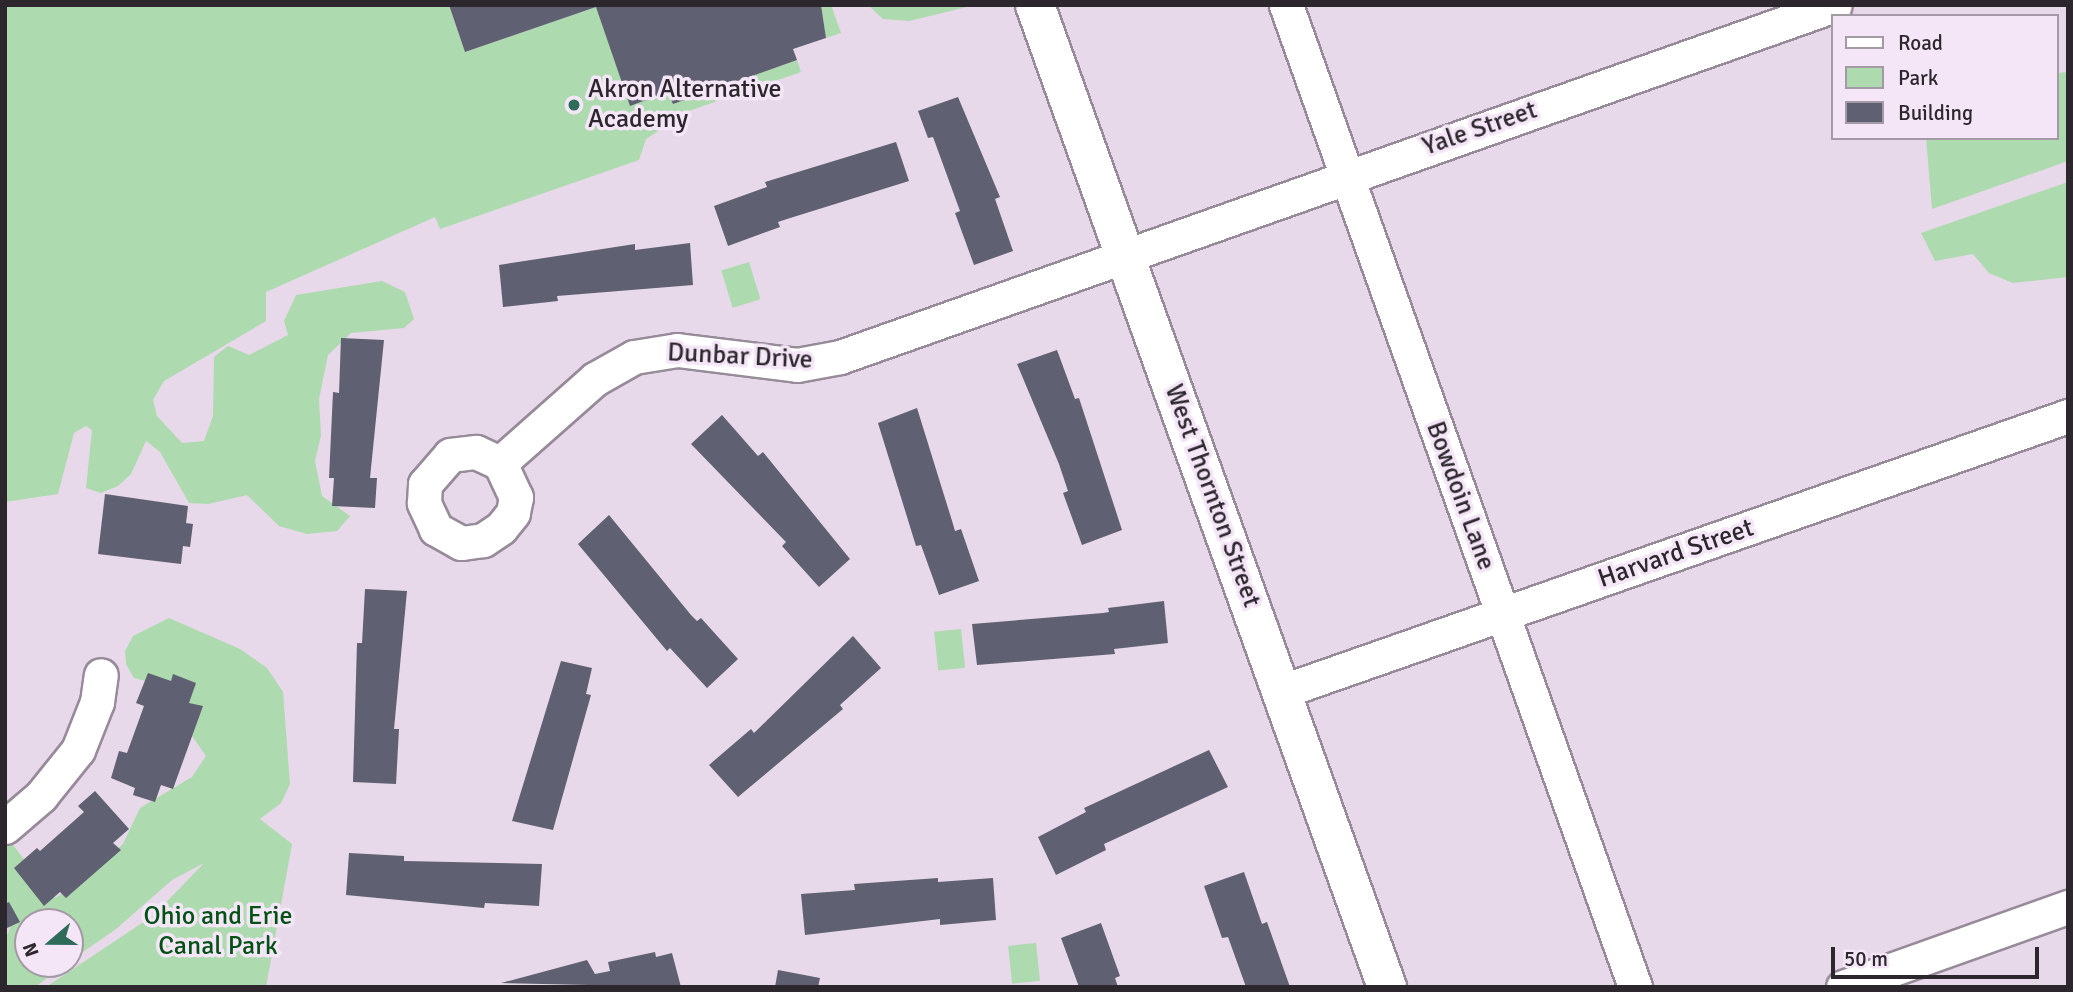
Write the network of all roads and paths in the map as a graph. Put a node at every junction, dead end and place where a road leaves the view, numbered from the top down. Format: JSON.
{"nodes":[{"id":1,"x":1035,"y":5,"type":"edge"},
{"id":2,"x":1286,"y":5,"type":"edge"},
{"id":3,"x":1835,"y":5,"type":"edge"},
{"id":4,"x":1345,"y":175,"type":"junction"},
{"id":5,"x":1125,"y":253,"type":"junction"},
{"id":6,"x":2068,"y":416,"type":"edge"},
{"id":7,"x":500,"y":463,"type":"dead end"},
{"id":8,"x":1503,"y":614,"type":"junction"},
{"id":9,"x":101,"y":675,"type":"dead end"},
{"id":10,"x":1283,"y":691,"type":"junction"},
{"id":11,"x":5,"y":827,"type":"edge"},
{"id":12,"x":2068,"y":908,"type":"edge"},
{"id":13,"x":1387,"y":987,"type":"edge"},
{"id":14,"x":1635,"y":987,"type":"edge"},
{"id":15,"x":1843,"y":987,"type":"edge"}],
"edges":[{"from":1,"to":5,"type":"main road","name":"West Thornton Street"},
{"from":2,"to":4,"type":"street","name":"Bowdoin Lane"},
{"from":3,"to":4,"type":"street","name":"Yale Street"},
{"from":4,"to":5,"type":"street","name":"Yale Street"},
{"from":4,"to":8,"type":"street","name":"Bowdoin Lane"},
{"from":5,"to":7,"type":"street","name":"Dunbar Drive"},
{"from":5,"to":10,"type":"main road","name":"West Thornton Street"},
{"from":6,"to":8,"type":"street","name":"Harvard Street"},
{"from":8,"to":10,"type":"street","name":"Harvard Street"},
{"from":8,"to":14,"type":"street","name":"Bowdoin Lane"},
{"from":9,"to":11,"type":"street"},
{"from":10,"to":13,"type":"main road","name":"West Thornton Street"},
{"from":12,"to":15,"type":"street"}]}
